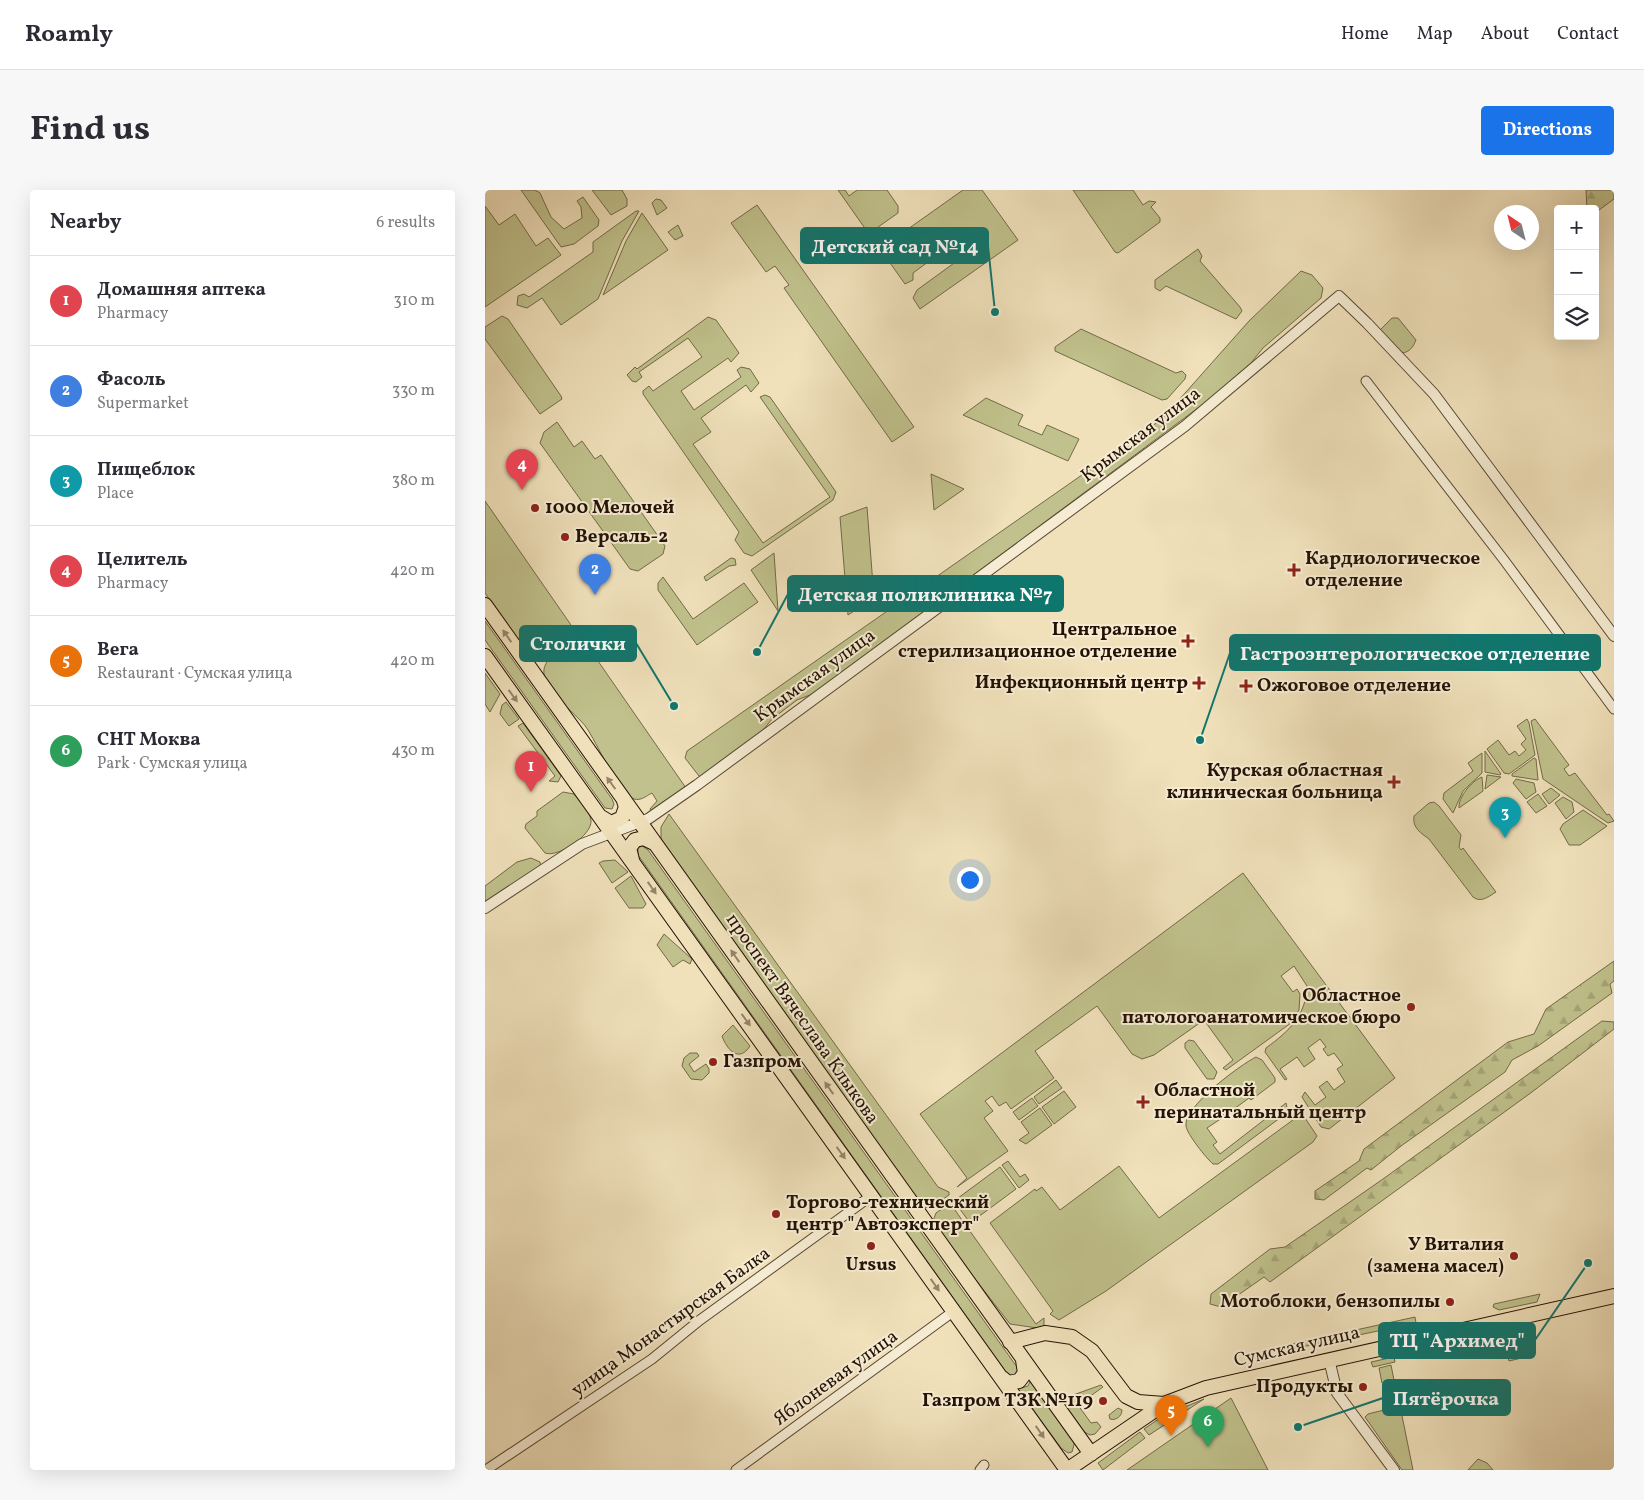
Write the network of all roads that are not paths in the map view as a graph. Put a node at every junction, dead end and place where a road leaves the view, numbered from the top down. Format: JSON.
{"nodes":[{"id":1,"x":1366,"y":381,"type":"dead end"},
{"id":2,"x":485,"y":605,"type":"edge"},
{"id":3,"x":1614,"y":636,"type":"edge"},
{"id":4,"x":485,"y":656,"type":"edge"},
{"id":5,"x":1614,"y":709,"type":"edge"},
{"id":6,"x":624,"y":801,"type":"junction"},
{"id":7,"x":601,"y":817,"type":"junction"},
{"id":8,"x":640,"y":823,"type":"junction"},
{"id":9,"x":613,"y":834,"type":"junction"},
{"id":10,"x":654,"y":843,"type":"junction"},
{"id":11,"x":632,"y":860,"type":"junction"},
{"id":12,"x":485,"y":908,"type":"edge"},
{"id":13,"x":871,"y":1196,"type":"junction"},
{"id":14,"x":1614,"y":1296,"type":"edge"},
{"id":15,"x":954,"y":1311,"type":"junction"},
{"id":16,"x":1010,"y":1342,"type":"junction"},
{"id":17,"x":1329,"y":1359,"type":"junction"},
{"id":18,"x":1023,"y":1360,"type":"junction"},
{"id":19,"x":1001,"y":1378,"type":"junction"},
{"id":20,"x":1164,"y":1404,"type":"junction"},
{"id":21,"x":1091,"y":1454,"type":"junction"},
{"id":22,"x":486,"y":1470,"type":"edge"},
{"id":23,"x":736,"y":1470,"type":"edge"},
{"id":24,"x":1067,"y":1470,"type":"edge"},
{"id":25,"x":1394,"y":1470,"type":"edge"}],
"edges":[{"from":1,"to":5,"type":"street"},
{"from":6,"to":2,"type":"main road","name":"проспект Вячеслава Клыкова","one_way":true},
{"from":3,"to":8,"type":"street","name":"Крымская улица"},
{"from":4,"to":7,"type":"main road","one_way":true},
{"from":6,"to":7,"type":"main road"},
{"from":6,"to":8,"type":"main road","name":"проспект Вячеслава Клыкова"},
{"from":7,"to":9,"type":"main road"},
{"from":8,"to":9,"type":"street","name":"Крымская улица"},
{"from":8,"to":10,"type":"main road","name":"проспект Вячеслава Клыкова"},
{"from":9,"to":11,"type":"main road"},
{"from":9,"to":12,"type":"street","name":"Крымская улица"},
{"from":10,"to":11,"type":"main road"},
{"from":16,"to":10,"type":"main road","name":"проспект Вячеслава Клыкова","one_way":true},
{"from":11,"to":13,"type":"main road","one_way":true},
{"from":13,"to":15,"type":"main road","one_way":true},
{"from":13,"to":22,"type":"street","name":"улица Монастырская Балка"},
{"from":14,"to":17,"type":"main road","name":"Сумская улица"},
{"from":15,"to":19,"type":"main road"},
{"from":15,"to":23,"type":"street","name":"Яблоневая улица"},
{"from":16,"to":18,"type":"main road","name":"проспект Вячеслава Клыкова"},
{"from":16,"to":20,"type":"main road"},
{"from":17,"to":20,"type":"main road","name":"Сумская улица"},
{"from":17,"to":25,"type":"street"},
{"from":18,"to":19,"type":"main road"},
{"from":18,"to":21,"type":"main road","name":"проспект Вячеслава Клыкова"},
{"from":19,"to":24,"type":"main road","one_way":true},
{"from":20,"to":21,"type":"main road","name":"Сумская улица"},
{"from":21,"to":24,"type":"main road","name":"Сумская улица"}]}
